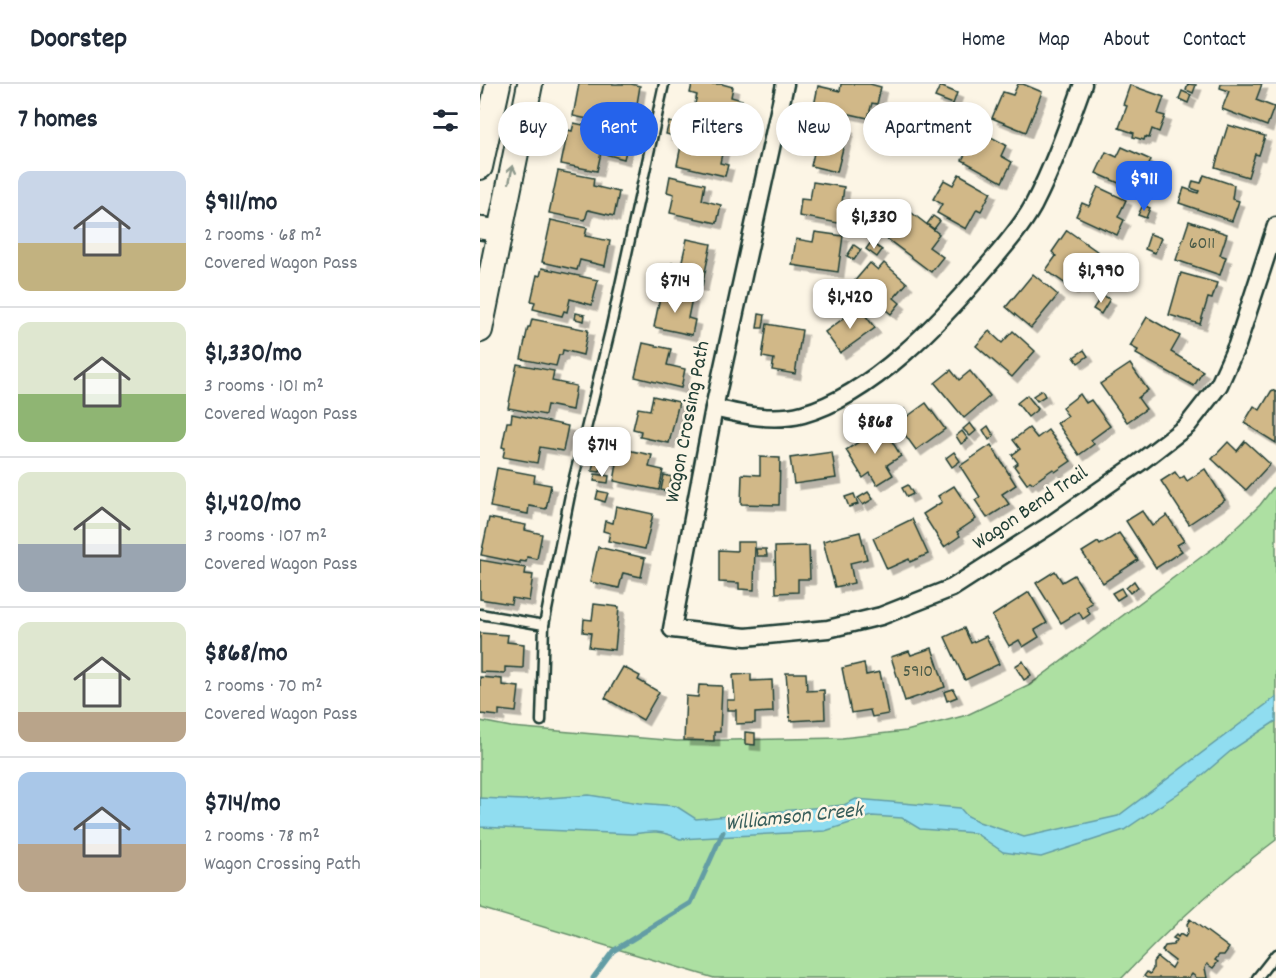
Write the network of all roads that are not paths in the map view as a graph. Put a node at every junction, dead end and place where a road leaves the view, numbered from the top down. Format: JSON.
{"nodes":[{"id":1,"x":498,"y":84,"type":"edge"},
{"id":2,"x":530,"y":84,"type":"edge"},
{"id":3,"x":664,"y":84,"type":"edge"},
{"id":4,"x":785,"y":84,"type":"edge"},
{"id":5,"x":1083,"y":84,"type":"edge"},
{"id":6,"x":480,"y":167,"type":"edge"},
{"id":7,"x":1276,"y":226,"type":"edge"},
{"id":8,"x":490,"y":230,"type":"edge"},
{"id":9,"x":480,"y":330,"type":"edge"},
{"id":10,"x":714,"y":408,"type":"junction"},
{"id":11,"x":480,"y":614,"type":"edge"},
{"id":12,"x":544,"y":625,"type":"junction"},
{"id":13,"x":672,"y":629,"type":"joint"},
{"id":14,"x":541,"y":721,"type":"dead end"},
{"id":15,"x":1276,"y":954,"type":"edge"},
{"id":16,"x":1257,"y":978,"type":"edge"}],
"edges":[{"from":1,"to":6,"type":"main road"},
{"from":8,"to":2,"type":"main road","one_way":true},
{"from":3,"to":12,"type":"lane"},
{"from":4,"to":10,"type":"street","name":"Wagon Crossing Path"},
{"from":5,"to":10,"type":"street"},
{"from":7,"to":13,"type":"street","name":"Wagon Bend Trail"},
{"from":8,"to":9,"type":"main road"},
{"from":10,"to":13,"type":"street","name":"Wagon Crossing Path"},
{"from":11,"to":12,"type":"lane"},
{"from":12,"to":14,"type":"lane"},
{"from":15,"to":16,"type":"lane"}]}
